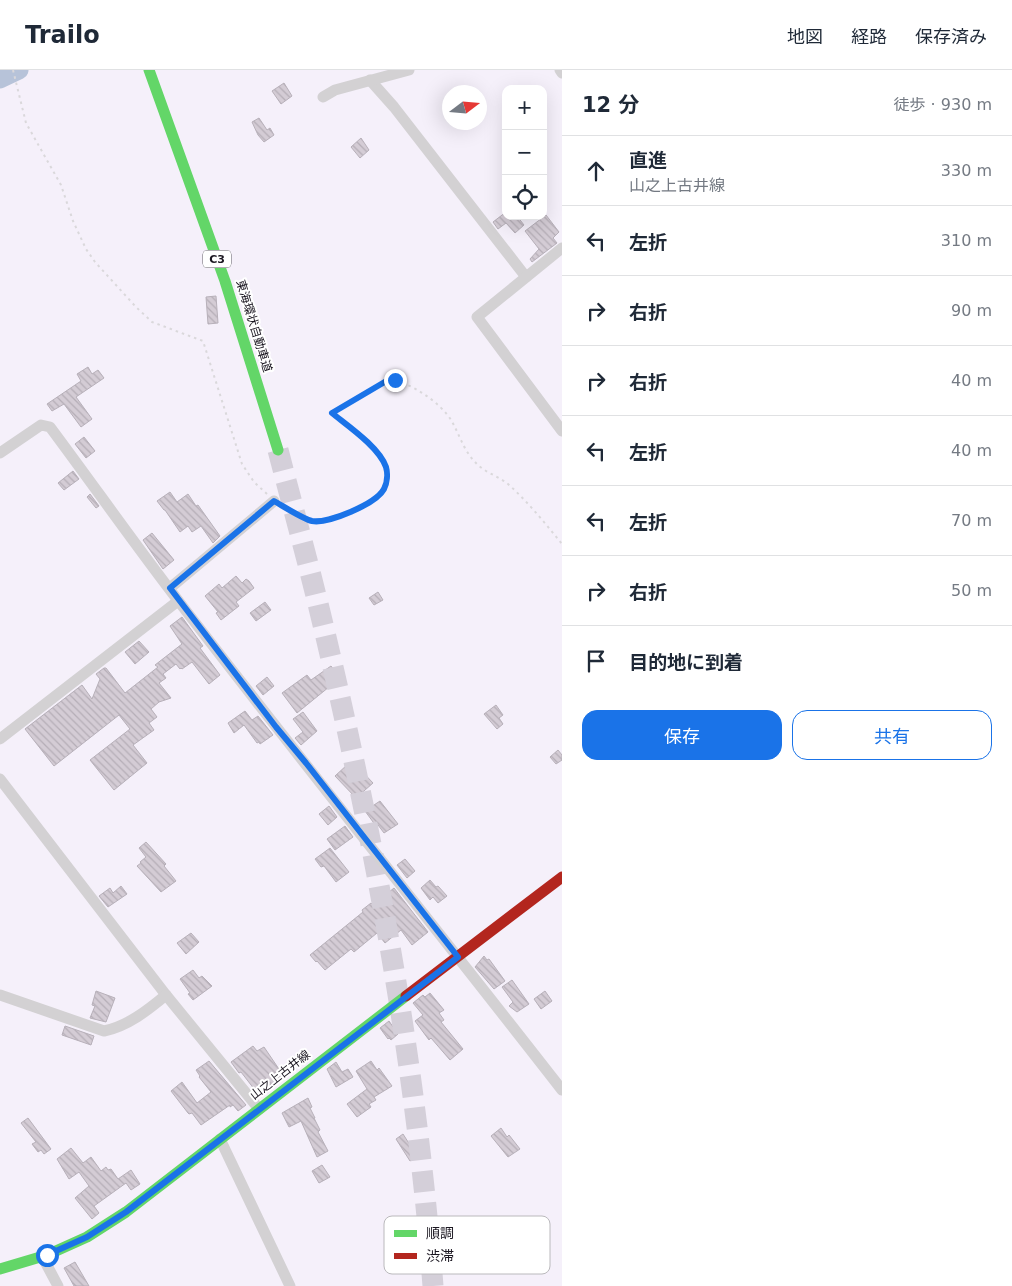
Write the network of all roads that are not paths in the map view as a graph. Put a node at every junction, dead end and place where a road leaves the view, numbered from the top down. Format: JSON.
{"nodes":[{"id":1,"x":149,"y":70,"type":"edge"},
{"id":2,"x":409,"y":70,"type":"edge"},
{"id":3,"x":370,"y":80,"type":"junction"},
{"id":4,"x":323,"y":97,"type":"dead end"},
{"id":5,"x":562,"y":248,"type":"edge"},
{"id":6,"x":526,"y":278,"type":"junction"},
{"id":7,"x":562,"y":431,"type":"edge"},
{"id":8,"x":278,"y":450,"type":"tunnel mouth"},
{"id":9,"x":0,"y":453,"type":"edge"},
{"id":10,"x":274,"y":501,"type":"road end"},
{"id":11,"x":170,"y":588,"type":"junction"},
{"id":12,"x":178,"y":601,"type":"junction"},
{"id":13,"x":0,"y":739,"type":"edge"},
{"id":14,"x":0,"y":779,"type":"edge"},
{"id":15,"x":562,"y":877,"type":"edge"},
{"id":16,"x":458,"y":957,"type":"junction"},
{"id":17,"x":0,"y":994,"type":"edge"},
{"id":18,"x":166,"y":994,"type":"junction"},
{"id":19,"x":562,"y":1090,"type":"edge"},
{"id":20,"x":259,"y":1110,"type":"junction"},
{"id":21,"x":220,"y":1138,"type":"junction"},
{"id":22,"x":42,"y":1256,"type":"junction"},
{"id":23,"x":0,"y":1269,"type":"edge"},
{"id":24,"x":58,"y":1286,"type":"edge"},
{"id":25,"x":290,"y":1286,"type":"edge"}],
"edges":[{"from":1,"to":8,"type":"main road","name":"東海環状自動車道","number":"C3"},
{"from":2,"to":3,"type":"street"},
{"from":3,"to":4,"type":"street"},
{"from":3,"to":6,"type":"street"},
{"from":5,"to":6,"type":"street"},
{"from":6,"to":7,"type":"street"},
{"from":9,"to":11,"type":"street"},
{"from":10,"to":11,"type":"street"},
{"from":11,"to":12,"type":"street"},
{"from":12,"to":13,"type":"street"},
{"from":12,"to":16,"type":"street"},
{"from":14,"to":18,"type":"street"},
{"from":15,"to":16,"type":"main road","name":"山之上古井線"},
{"from":16,"to":19,"type":"street"},
{"from":16,"to":20,"type":"main road","name":"山之上古井線"},
{"from":17,"to":18,"type":"street"},
{"from":18,"to":20,"type":"street"},
{"from":20,"to":21,"type":"main road","name":"山之上古井線"},
{"from":21,"to":22,"type":"main road","name":"山之上古井線"},
{"from":21,"to":25,"type":"street"},
{"from":22,"to":23,"type":"main road","name":"山之上古井線"},
{"from":22,"to":24,"type":"street"}]}
